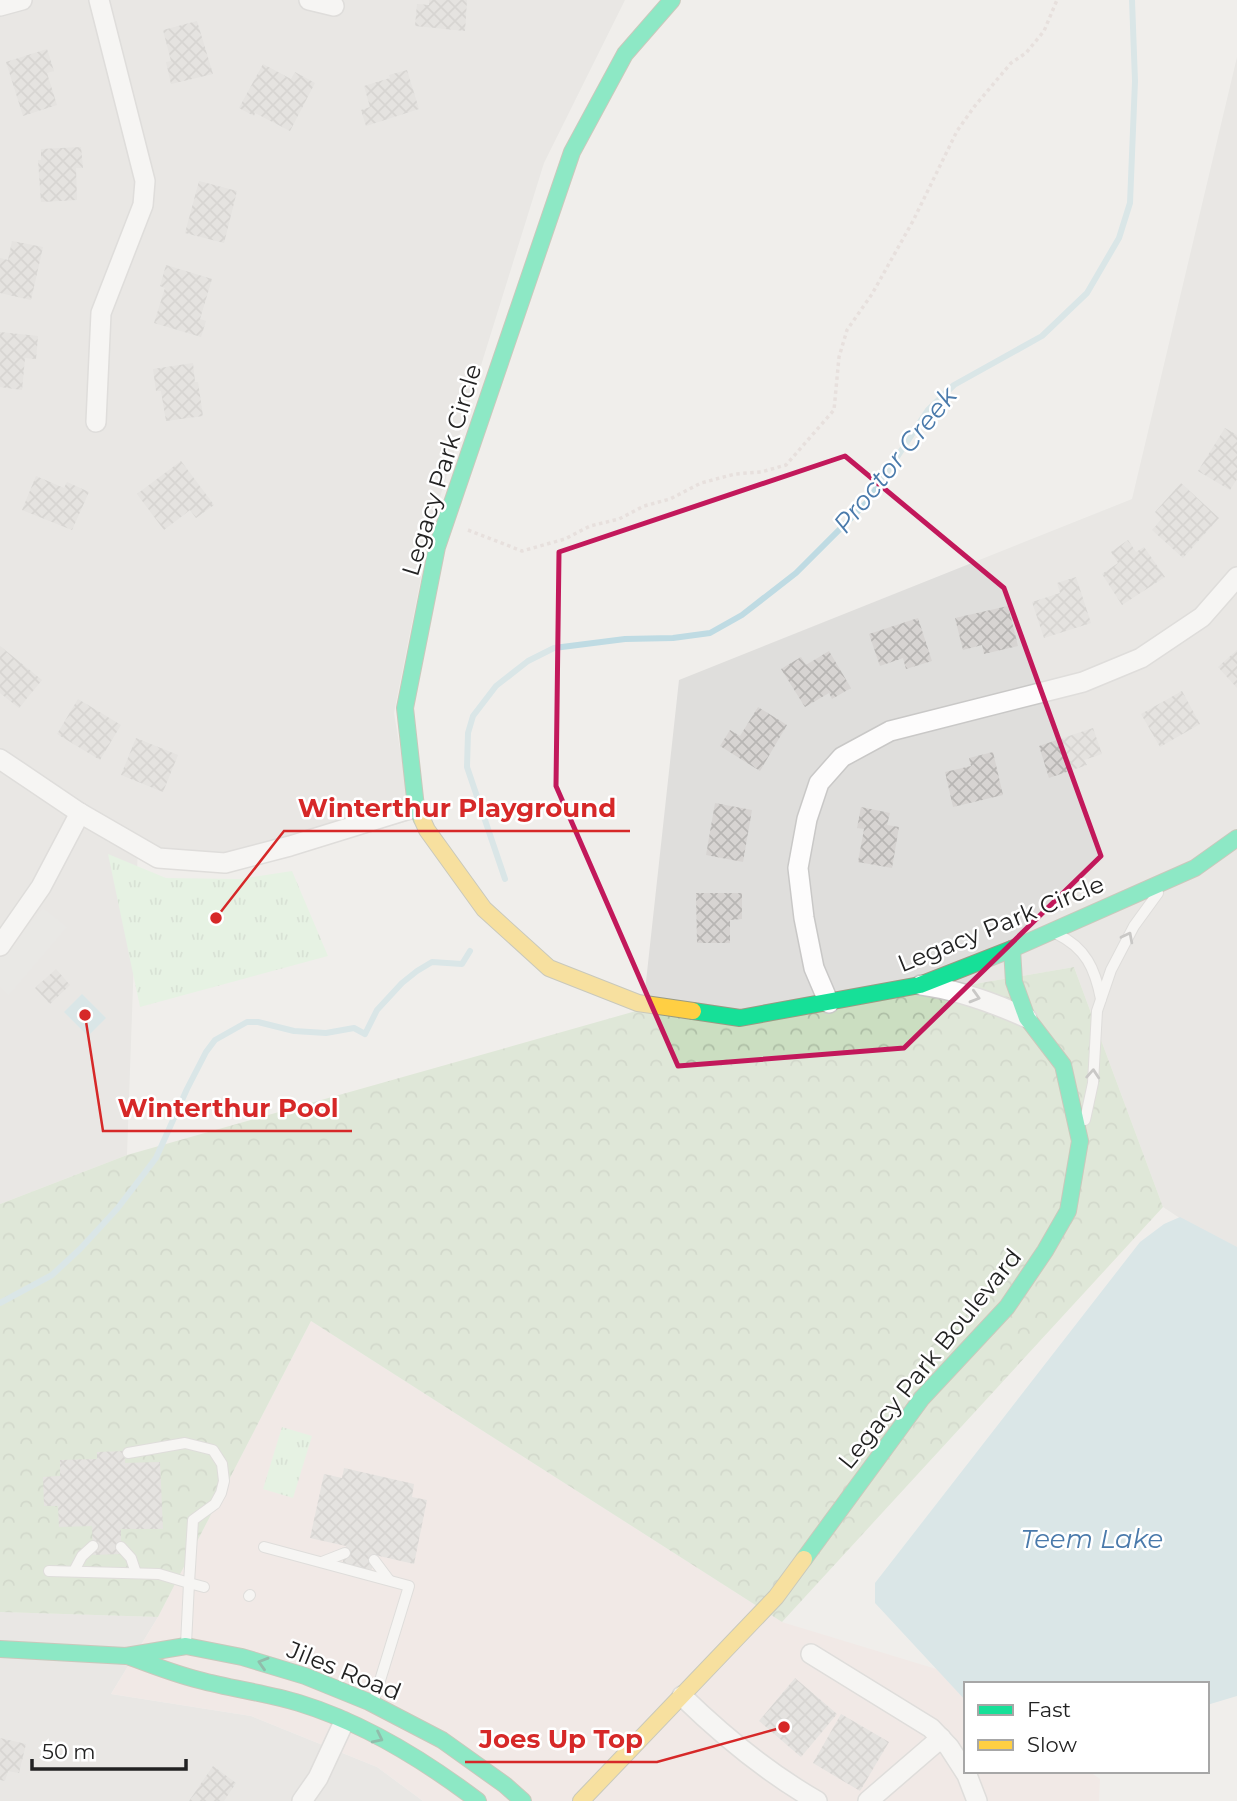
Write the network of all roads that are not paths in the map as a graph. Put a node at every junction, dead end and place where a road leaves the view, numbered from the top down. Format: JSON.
{"nodes":[{"id":1,"x":22,"y":0,"type":"edge"},
{"id":2,"x":99,"y":0,"type":"edge"},
{"id":3,"x":309,"y":0,"type":"edge"},
{"id":4,"x":672,"y":0,"type":"edge"},
{"id":5,"x":0,"y":6,"type":"edge"},
{"id":6,"x":334,"y":6,"type":"dead end"},
{"id":7,"x":96,"y":422,"type":"dead end"},
{"id":8,"x":1237,"y":577,"type":"edge"},
{"id":9,"x":0,"y":759,"type":"edge"},
{"id":10,"x":416,"y":807,"type":"junction"},
{"id":11,"x":80,"y":813,"type":"junction"},
{"id":12,"x":1237,"y":838,"type":"edge"},
{"id":13,"x":1167,"y":881,"type":"junction"},
{"id":14,"x":1052,"y":932,"type":"junction"},
{"id":15,"x":0,"y":946,"type":"edge"},
{"id":16,"x":1012,"y":949,"type":"junction"},
{"id":17,"x":920,"y":985,"type":"junction"},
{"id":18,"x":1101,"y":1000,"type":"junction"},
{"id":19,"x":829,"y":1003,"type":"junction"},
{"id":20,"x":1027,"y":1017,"type":"junction"},
{"id":21,"x":1080,"y":1141,"type":"junction"},
{"id":22,"x":128,"y":1453,"type":"dead end"},
{"id":23,"x":93,"y":1546,"type":"dead end"},
{"id":24,"x":121,"y":1547,"type":"dead end"},
{"id":25,"x":264,"y":1547,"type":"dead end"},
{"id":26,"x":345,"y":1553,"type":"dead end"},
{"id":27,"x":374,"y":1560,"type":"dead end"},
{"id":28,"x":321,"y":1562,"type":"junction"},
{"id":29,"x":49,"y":1571,"type":"dead end"},
{"id":30,"x":74,"y":1571,"type":"junction"},
{"id":31,"x":136,"y":1573,"type":"junction"},
{"id":32,"x":389,"y":1581,"type":"junction"},
{"id":33,"x":189,"y":1583,"type":"junction"},
{"id":34,"x":204,"y":1587,"type":"dead end"},
{"id":35,"x":186,"y":1646,"type":"junction"},
{"id":36,"x":0,"y":1649,"type":"edge"},
{"id":37,"x":811,"y":1654,"type":"dead end"},
{"id":38,"x":126,"y":1656,"type":"junction"},
{"id":39,"x":682,"y":1696,"type":"junction"},
{"id":40,"x":372,"y":1704,"type":"junction"},
{"id":41,"x":344,"y":1722,"type":"junction"},
{"id":42,"x":941,"y":1738,"type":"junction"},
{"id":43,"x":964,"y":1770,"type":"edge"},
{"id":44,"x":966,"y":1773,"type":"edge"},
{"id":45,"x":302,"y":1801,"type":"edge"},
{"id":46,"x":478,"y":1801,"type":"edge"},
{"id":47,"x":523,"y":1801,"type":"edge"},
{"id":48,"x":580,"y":1801,"type":"edge"},
{"id":49,"x":817,"y":1801,"type":"edge"},
{"id":50,"x":868,"y":1801,"type":"edge"},
{"id":51,"x":977,"y":1801,"type":"edge"}],
"edges":[{"from":1,"to":5,"type":"street"},
{"from":2,"to":7,"type":"street"},
{"from":3,"to":6,"type":"street"},
{"from":4,"to":10,"type":"street","name":"Legacy Park Circle"},
{"from":8,"to":19,"type":"street"},
{"from":9,"to":11,"type":"street"},
{"from":10,"to":11,"type":"street"},
{"from":10,"to":19,"type":"street","name":"Legacy Park Circle"},
{"from":11,"to":15,"type":"street"},
{"from":12,"to":13,"type":"street","name":"Legacy Park Circle"},
{"from":13,"to":14,"type":"street","name":"Legacy Park Circle"},
{"from":18,"to":13,"type":"lane","one_way":true},
{"from":14,"to":16,"type":"street","name":"Legacy Park Circle"},
{"from":14,"to":18,"type":"lane"},
{"from":16,"to":17,"type":"street","name":"Legacy Park Circle"},
{"from":16,"to":20,"type":"street","name":"Legacy Park Boulevard"},
{"from":17,"to":19,"type":"street","name":"Legacy Park Circle"},
{"from":17,"to":20,"type":"street","one_way":true},
{"from":21,"to":18,"type":"lane","one_way":true},
{"from":20,"to":21,"type":"street","name":"Legacy Park Boulevard"},
{"from":21,"to":39,"type":"street","name":"Legacy Park Boulevard"},
{"from":22,"to":33,"type":"lane"},
{"from":23,"to":30,"type":"lane"},
{"from":24,"to":31,"type":"lane"},
{"from":25,"to":28,"type":"lane"},
{"from":26,"to":28,"type":"lane"},
{"from":27,"to":32,"type":"lane"},
{"from":28,"to":32,"type":"lane"},
{"from":29,"to":30,"type":"lane"},
{"from":30,"to":31,"type":"lane"},
{"from":31,"to":33,"type":"lane"},
{"from":32,"to":40,"type":"lane"},
{"from":33,"to":34,"type":"lane"},
{"from":33,"to":35,"type":"lane"},
{"from":35,"to":38,"type":"street","name":"Jiles Road"},
{"from":40,"to":35,"type":"street","name":"Jiles Road","one_way":true},
{"from":36,"to":38,"type":"street","name":"Jiles Road"},
{"from":37,"to":42,"type":"street"},
{"from":38,"to":41,"type":"street","name":"Jiles Road"},
{"from":39,"to":48,"type":"street","name":"Legacy Park Boulevard"},
{"from":39,"to":49,"type":"street"},
{"from":40,"to":47,"type":"street","name":"Jiles Road"},
{"from":41,"to":45,"type":"street"},
{"from":41,"to":46,"type":"street","name":"Jiles Road","one_way":true},
{"from":42,"to":43,"type":"street"},
{"from":42,"to":50,"type":"street"},
{"from":44,"to":51,"type":"street"}]}
